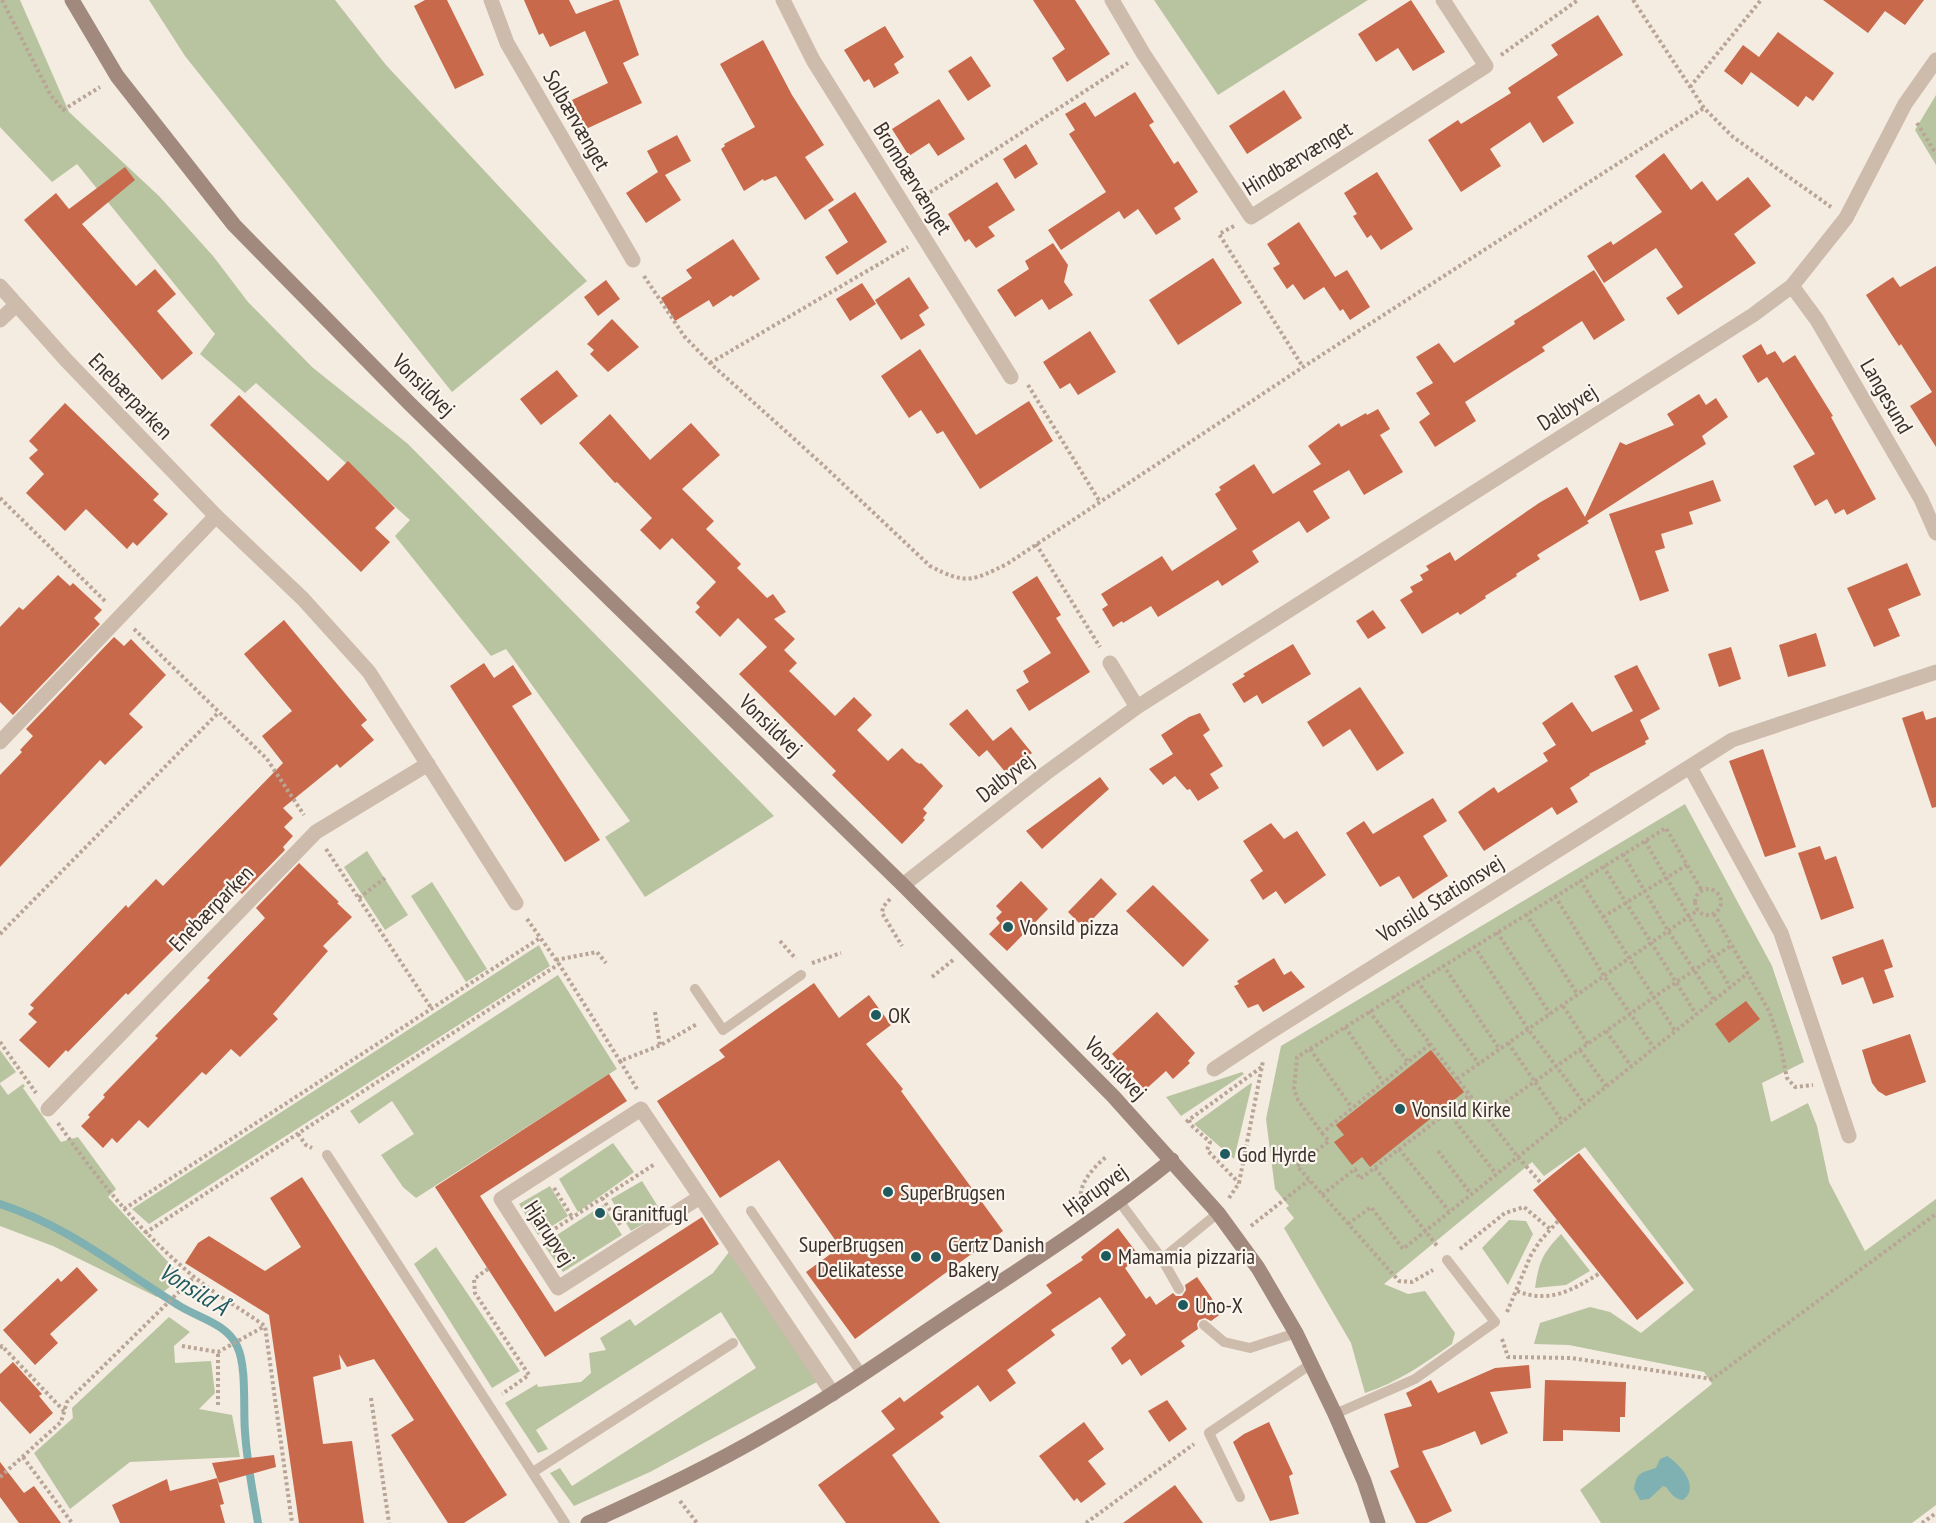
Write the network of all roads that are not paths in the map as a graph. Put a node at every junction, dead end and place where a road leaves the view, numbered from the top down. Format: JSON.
{"nodes":[{"id":1,"x":72,"y":0,"type":"edge"},
{"id":2,"x":491,"y":0,"type":"edge"},
{"id":3,"x":783,"y":0,"type":"edge"},
{"id":4,"x":1112,"y":0,"type":"edge"},
{"id":5,"x":1443,"y":0,"type":"edge"},
{"id":6,"x":1936,"y":60,"type":"edge"},
{"id":7,"x":633,"y":260,"type":"road end"},
{"id":8,"x":0,"y":286,"type":"edge"},
{"id":9,"x":1792,"y":286,"type":"junction"},
{"id":10,"x":16,"y":305,"type":"junction"},
{"id":11,"x":0,"y":320,"type":"edge"},
{"id":12,"x":1011,"y":377,"type":"road end"},
{"id":13,"x":216,"y":516,"type":"junction"},
{"id":14,"x":1936,"y":532,"type":"edge"},
{"id":15,"x":1110,"y":663,"type":"road end"},
{"id":16,"x":1936,"y":672,"type":"edge"},
{"id":17,"x":1137,"y":707,"type":"junction"},
{"id":18,"x":0,"y":741,"type":"edge"},
{"id":19,"x":428,"y":764,"type":"junction"},
{"id":20,"x":1690,"y":767,"type":"junction"},
{"id":21,"x":903,"y":885,"type":"junction"},
{"id":22,"x":516,"y":903,"type":"road end"},
{"id":23,"x":802,"y":968,"type":"road end"},
{"id":24,"x":695,"y":988,"type":"dead end"},
{"id":25,"x":1214,"y":1069,"type":"dead end"},
{"id":26,"x":48,"y":1109,"type":"dead end"},
{"id":27,"x":1849,"y":1136,"type":"dead end"},
{"id":28,"x":327,"y":1155,"type":"dead end"},
{"id":29,"x":1172,"y":1161,"type":"junction"},
{"id":30,"x":700,"y":1197,"type":"junction"},
{"id":31,"x":1119,"y":1201,"type":"junction"},
{"id":32,"x":751,"y":1211,"type":"dead end"},
{"id":33,"x":1218,"y":1213,"type":"junction"},
{"id":34,"x":1162,"y":1259,"type":"junction"},
{"id":35,"x":1447,"y":1260,"type":"road end"},
{"id":36,"x":1179,"y":1289,"type":"dead end"},
{"id":37,"x":1204,"y":1325,"type":"dead end"},
{"id":38,"x":1296,"y":1333,"type":"junction"},
{"id":39,"x":733,"y":1343,"type":"dead end"},
{"id":40,"x":1311,"y":1364,"type":"junction"},
{"id":41,"x":862,"y":1374,"type":"junction"},
{"id":42,"x":833,"y":1394,"type":"junction"},
{"id":43,"x":1335,"y":1414,"type":"junction"},
{"id":44,"x":533,"y":1472,"type":"junction"},
{"id":45,"x":1240,"y":1497,"type":"dead end"},
{"id":46,"x":565,"y":1523,"type":"edge"},
{"id":47,"x":588,"y":1523,"type":"edge"},
{"id":48,"x":1378,"y":1523,"type":"edge"}],
"edges":[{"from":1,"to":21,"type":"main road","name":"Vonsildvej"},
{"from":2,"to":7,"type":"street","name":"Solbærvænget"},
{"from":3,"to":12,"type":"street","name":"Brombærvænget"},
{"from":4,"to":5,"type":"street","name":"Hindbærvænget"},
{"from":6,"to":9,"type":"street","name":"Dalbyvej"},
{"from":8,"to":10,"type":"street","name":"Enebærparken"},
{"from":9,"to":14,"type":"street","name":"Langesund"},
{"from":9,"to":17,"type":"street","name":"Dalbyvej"},
{"from":10,"to":11,"type":"street"},
{"from":10,"to":13,"type":"street","name":"Enebærparken"},
{"from":13,"to":18,"type":"street"},
{"from":13,"to":19,"type":"street","name":"Enebærparken"},
{"from":15,"to":17,"type":"street"},
{"from":16,"to":20,"type":"street","name":"Vonsild Stationsvej"},
{"from":17,"to":21,"type":"street","name":"Dalbyvej"},
{"from":19,"to":22,"type":"street","name":"Enebærparken"},
{"from":19,"to":26,"type":"street","name":"Enebærparken"},
{"from":20,"to":25,"type":"street","name":"Vonsild Stationsvej"},
{"from":20,"to":27,"type":"street"},
{"from":21,"to":29,"type":"main road","name":"Vonsildvej"},
{"from":23,"to":24,"type":"lane"},
{"from":28,"to":44,"type":"lane"},
{"from":29,"to":31,"type":"main road","name":"Hjarupvej"},
{"from":29,"to":33,"type":"main road","name":"Vonsildvej"},
{"from":30,"to":30,"type":"street","name":"Hjarupvej"},
{"from":30,"to":42,"type":"street"},
{"from":31,"to":34,"type":"lane"},
{"from":31,"to":41,"type":"main road","name":"Hjarupvej"},
{"from":32,"to":41,"type":"lane"},
{"from":33,"to":34,"type":"lane"},
{"from":33,"to":38,"type":"main road","name":"Vonsildvej"},
{"from":34,"to":36,"type":"lane"},
{"from":35,"to":43,"type":"lane"},
{"from":37,"to":38,"type":"lane"},
{"from":38,"to":40,"type":"main road","name":"Vonsildvej"},
{"from":39,"to":44,"type":"lane"},
{"from":40,"to":43,"type":"main road","name":"Vonsildvej"},
{"from":40,"to":45,"type":"lane"},
{"from":41,"to":42,"type":"main road","name":"Hjarupvej"},
{"from":42,"to":47,"type":"main road","name":"Hjarupvej"},
{"from":43,"to":48,"type":"main road","name":"Vonsildvej"},
{"from":44,"to":46,"type":"lane"}]}
